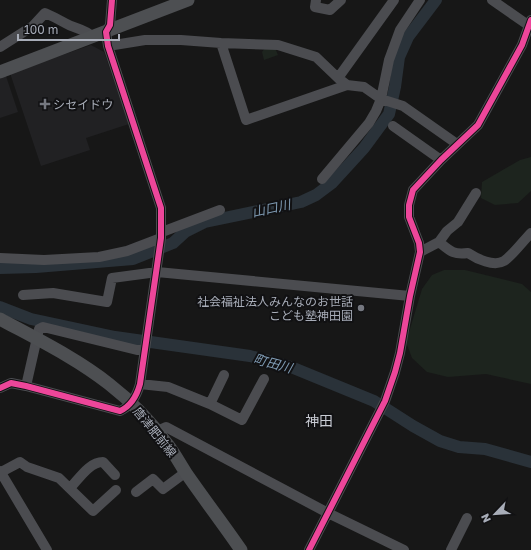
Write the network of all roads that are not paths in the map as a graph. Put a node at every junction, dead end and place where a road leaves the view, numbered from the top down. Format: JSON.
{"nodes":[{"id":1,"x":112,"y":0,"type":"edge"},
{"id":2,"x":188,"y":0,"type":"edge"},
{"id":3,"x":316,"y":0,"type":"edge"},
{"id":4,"x":341,"y":0,"type":"edge"},
{"id":5,"x":394,"y":0,"type":"edge"},
{"id":6,"x":420,"y":0,"type":"edge"},
{"id":7,"x":492,"y":0,"type":"edge"},
{"id":8,"x":529,"y":23,"type":"edge"},
{"id":9,"x":106,"y":32,"type":"junction"},
{"id":10,"x":93,"y":37,"type":"junction"},
{"id":11,"x":221,"y":43,"type":"junction"},
{"id":12,"x":108,"y":46,"type":"junction"},
{"id":13,"x":0,"y":47,"type":"edge"},
{"id":14,"x":0,"y":72,"type":"edge"},
{"id":15,"x":338,"y":78,"type":"junction"},
{"id":16,"x":347,"y":85,"type":"junction"},
{"id":17,"x":381,"y":98,"type":"junction"},
{"id":18,"x":393,"y":126,"type":"dead end"},
{"id":19,"x":457,"y":144,"type":"junction"},
{"id":20,"x":441,"y":160,"type":"junction"},
{"id":21,"x":322,"y":179,"type":"dead end"},
{"id":22,"x":476,"y":193,"type":"dead end"},
{"id":23,"x":220,"y":210,"type":"dead end"},
{"id":24,"x":531,"y":233,"type":"edge"},
{"id":25,"x":162,"y":235,"type":"junction"},
{"id":26,"x":438,"y":242,"type":"junction"},
{"id":27,"x":420,"y":252,"type":"junction"},
{"id":28,"x":0,"y":258,"type":"edge"},
{"id":29,"x":157,"y":272,"type":"junction"},
{"id":30,"x":23,"y":295,"type":"dead end"},
{"id":31,"x":410,"y":296,"type":"junction"},
{"id":32,"x":0,"y":319,"type":"edge"},
{"id":33,"x":37,"y":339,"type":"junction"},
{"id":34,"x":145,"y":350,"type":"junction"},
{"id":35,"x":224,"y":375,"type":"dead end"},
{"id":36,"x":264,"y":379,"type":"dead end"},
{"id":37,"x":140,"y":384,"type":"junction"},
{"id":38,"x":26,"y":386,"type":"junction"},
{"id":39,"x":0,"y":388,"type":"edge"},
{"id":40,"x":131,"y":403,"type":"junction"},
{"id":41,"x":210,"y":404,"type":"junction"},
{"id":42,"x":157,"y":431,"type":"junction"},
{"id":43,"x":186,"y":472,"type":"junction"},
{"id":44,"x":115,"y":475,"type":"dead end"},
{"id":45,"x":1,"y":477,"type":"edge"},
{"id":46,"x":70,"y":488,"type":"junction"},
{"id":47,"x":116,"y":490,"type":"dead end"},
{"id":48,"x":136,"y":492,"type":"dead end"},
{"id":49,"x":328,"y":513,"type":"junction"},
{"id":50,"x":467,"y":518,"type":"dead end"},
{"id":51,"x":47,"y":550,"type":"edge"},
{"id":52,"x":241,"y":550,"type":"edge"},
{"id":53,"x":309,"y":550,"type":"edge"},
{"id":54,"x":404,"y":550,"type":"edge"},
{"id":55,"x":451,"y":550,"type":"edge"}],
"edges":[{"from":1,"to":9,"type":"street"},
{"from":2,"to":9,"type":"main road"},
{"from":3,"to":4,"type":"street"},
{"from":5,"to":15,"type":"street"},
{"from":6,"to":17,"type":"street"},
{"from":7,"to":8,"type":"street"},
{"from":8,"to":19,"type":"street"},
{"from":9,"to":10,"type":"main road"},
{"from":9,"to":12,"type":"street"},
{"from":10,"to":13,"type":"street"},
{"from":10,"to":14,"type":"main road"},
{"from":11,"to":12,"type":"street"},
{"from":11,"to":15,"type":"street"},
{"from":11,"to":16,"type":"street"},
{"from":12,"to":25,"type":"street"},
{"from":15,"to":16,"type":"street"},
{"from":16,"to":17,"type":"street"},
{"from":17,"to":19,"type":"street"},
{"from":17,"to":21,"type":"street"},
{"from":18,"to":20,"type":"street"},
{"from":19,"to":20,"type":"street"},
{"from":20,"to":27,"type":"street"},
{"from":22,"to":26,"type":"street"},
{"from":23,"to":25,"type":"street"},
{"from":24,"to":26,"type":"street"},
{"from":25,"to":28,"type":"street"},
{"from":25,"to":29,"type":"street"},
{"from":26,"to":27,"type":"street"},
{"from":27,"to":31,"type":"street"},
{"from":29,"to":30,"type":"street"},
{"from":29,"to":31,"type":"street"},
{"from":29,"to":34,"type":"street"},
{"from":31,"to":49,"type":"street"},
{"from":32,"to":33,"type":"main road","name":"唐津肥前線"},
{"from":33,"to":34,"type":"street"},
{"from":33,"to":38,"type":"street"},
{"from":33,"to":40,"type":"main road","name":"唐津肥前線"},
{"from":34,"to":37,"type":"street"},
{"from":35,"to":41,"type":"street"},
{"from":36,"to":41,"type":"street"},
{"from":37,"to":40,"type":"street"},
{"from":37,"to":41,"type":"street"},
{"from":38,"to":39,"type":"street"},
{"from":38,"to":40,"type":"street"},
{"from":40,"to":42,"type":"main road","name":"唐津肥前線"},
{"from":42,"to":43,"type":"main road","name":"唐津肥前線"},
{"from":42,"to":49,"type":"street"},
{"from":43,"to":48,"type":"street"},
{"from":43,"to":52,"type":"main road","name":"唐津肥前線"},
{"from":44,"to":46,"type":"street"},
{"from":45,"to":46,"type":"street"},
{"from":45,"to":51,"type":"street"},
{"from":46,"to":47,"type":"street"},
{"from":49,"to":53,"type":"street"},
{"from":49,"to":54,"type":"street"},
{"from":50,"to":55,"type":"street"}]}
